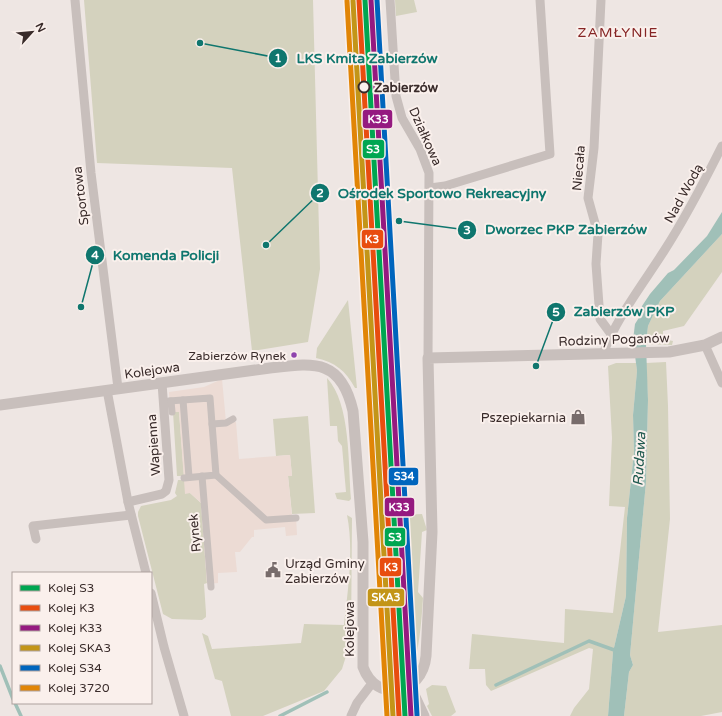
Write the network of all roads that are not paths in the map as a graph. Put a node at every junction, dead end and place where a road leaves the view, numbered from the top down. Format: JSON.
{"nodes":[{"id":1,"x":75,"y":0,"type":"edge"},
{"id":2,"x":390,"y":0,"type":"edge"},
{"id":3,"x":540,"y":0,"type":"edge"},
{"id":4,"x":601,"y":0,"type":"edge"},
{"id":5,"x":722,"y":146,"type":"edge"},
{"id":6,"x":430,"y":188,"type":"junction"},
{"id":7,"x":611,"y":334,"type":"junction"},
{"id":8,"x":722,"y":337,"type":"edge"},
{"id":9,"x":705,"y":345,"type":"junction"},
{"id":10,"x":603,"y":354,"type":"junction"},
{"id":11,"x":428,"y":358,"type":"junction"},
{"id":12,"x":162,"y":382,"type":"junction"},
{"id":13,"x":722,"y":383,"type":"edge"},
{"id":14,"x":113,"y":389,"type":"junction"},
{"id":15,"x":183,"y":400,"type":"junction"},
{"id":16,"x":0,"y":405,"type":"edge"},
{"id":17,"x":172,"y":412,"type":"dead end"},
{"id":18,"x":233,"y":419,"type":"dead end"},
{"id":19,"x":212,"y":424,"type":"junction"},
{"id":20,"x":216,"y":475,"type":"junction"},
{"id":21,"x":202,"y":476,"type":"junction"},
{"id":22,"x":128,"y":502,"type":"junction"},
{"id":23,"x":132,"y":515,"type":"junction"},
{"id":24,"x":296,"y":518,"type":"dead end"},
{"id":25,"x":36,"y":540,"type":"dead end"},
{"id":26,"x":146,"y":572,"type":"edge"},
{"id":27,"x":211,"y":587,"type":"dead end"},
{"id":28,"x":152,"y":597,"type":"edge"},
{"id":29,"x":373,"y":682,"type":"junction"},
{"id":30,"x":411,"y":686,"type":"junction"},
{"id":31,"x":184,"y":716,"type":"edge"},
{"id":32,"x":351,"y":716,"type":"edge"},
{"id":33,"x":425,"y":716,"type":"edge"}],
"edges":[{"from":1,"to":14,"type":"street","name":"Sportowa"},
{"from":2,"to":6,"type":"street","name":"Działkowa"},
{"from":3,"to":6,"type":"street"},
{"from":4,"to":7,"type":"street","name":"Niecała"},
{"from":5,"to":7,"type":"street","name":"Nad Wodą"},
{"from":6,"to":11,"type":"street"},
{"from":7,"to":10,"type":"street","name":"Nad Wodą"},
{"from":8,"to":9,"type":"street","name":"Rodziny Poganów"},
{"from":9,"to":10,"type":"street","name":"Rodziny Poganów"},
{"from":9,"to":13,"type":"street"},
{"from":10,"to":11,"type":"street","name":"Rodziny Poganów"},
{"from":11,"to":30,"type":"street"},
{"from":12,"to":14,"type":"street","name":"Kolejowa"},
{"from":12,"to":22,"type":"street","name":"Wapienna"},
{"from":12,"to":29,"type":"street","name":"Kolejowa"},
{"from":14,"to":16,"type":"street","name":"Kolejowa"},
{"from":14,"to":22,"type":"street"},
{"from":15,"to":17,"type":"street"},
{"from":15,"to":19,"type":"street"},
{"from":15,"to":21,"type":"street"},
{"from":18,"to":19,"type":"street"},
{"from":19,"to":20,"type":"street"},
{"from":20,"to":21,"type":"street"},
{"from":20,"to":24,"type":"street"},
{"from":21,"to":27,"type":"street","name":"Rynek"},
{"from":22,"to":23,"type":"street"},
{"from":23,"to":25,"type":"street"},
{"from":23,"to":26,"type":"street"},
{"from":28,"to":31,"type":"street"},
{"from":29,"to":30,"type":"street"},
{"from":29,"to":32,"type":"street"},
{"from":30,"to":33,"type":"street"}]}
